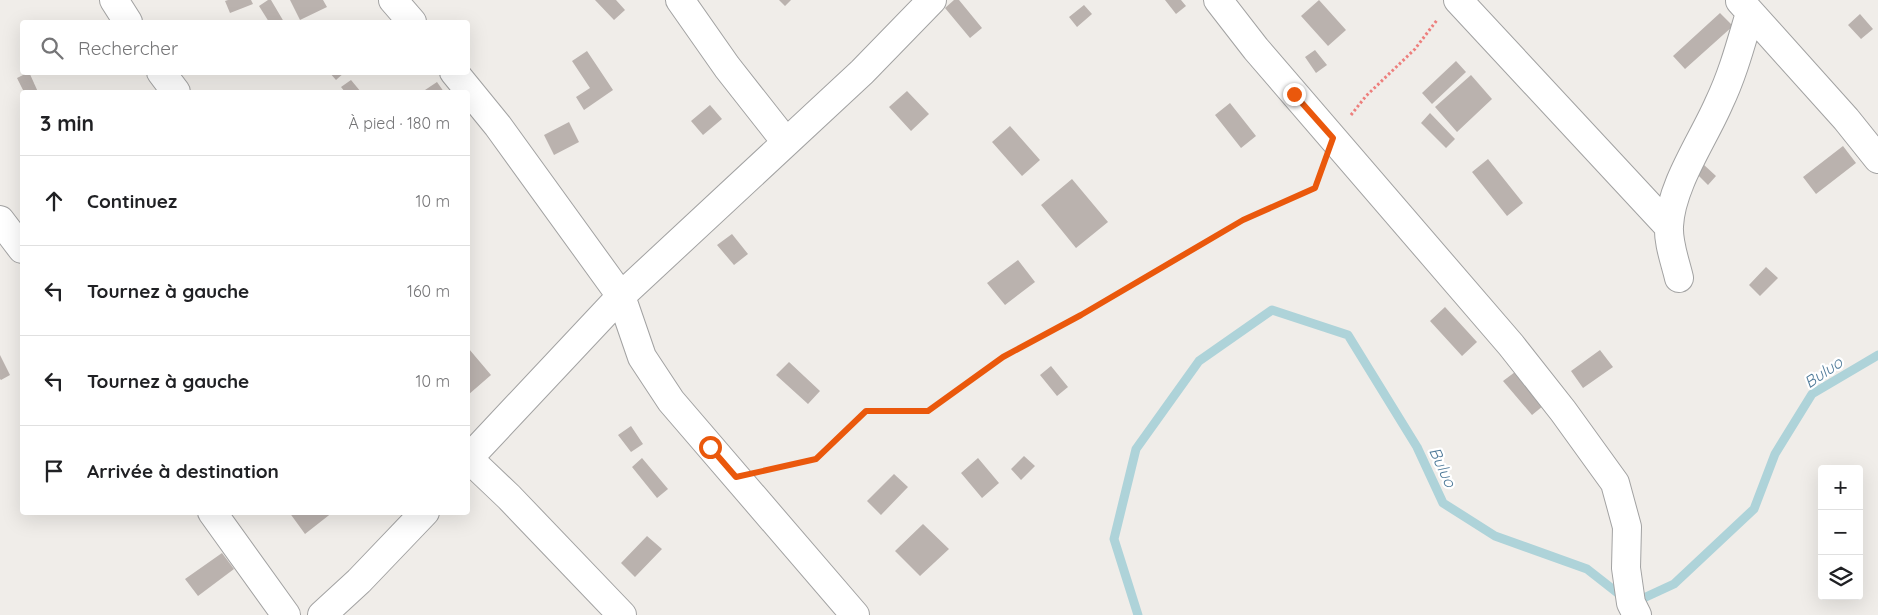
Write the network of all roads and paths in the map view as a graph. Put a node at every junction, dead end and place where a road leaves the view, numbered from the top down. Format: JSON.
{"nodes":[{"id":1,"x":114,"y":0,"type":"edge"},
{"id":2,"x":393,"y":0,"type":"edge"},
{"id":3,"x":680,"y":0,"type":"edge"},
{"id":4,"x":932,"y":0,"type":"edge"},
{"id":5,"x":1218,"y":0,"type":"edge"},
{"id":6,"x":1745,"y":6,"type":"edge"},
{"id":7,"x":1450,"y":7,"type":"edge"},
{"id":8,"x":127,"y":20,"type":"edge"},
{"id":9,"x":410,"y":20,"type":"edge"},
{"id":10,"x":163,"y":75,"type":"edge"},
{"id":11,"x":456,"y":75,"type":"edge"},
{"id":12,"x":174,"y":90,"type":"edge"},
{"id":13,"x":469,"y":90,"type":"edge"},
{"id":14,"x":470,"y":92,"type":"edge"},
{"id":15,"x":1333,"y":138,"type":"junction"},
{"id":16,"x":786,"y":142,"type":"junction"},
{"id":17,"x":1878,"y":158,"type":"edge"},
{"id":18,"x":0,"y":220,"type":"edge"},
{"id":19,"x":1669,"y":227,"type":"junction"},
{"id":20,"x":20,"y":246,"type":"edge"},
{"id":21,"x":1679,"y":278,"type":"dead end"},
{"id":22,"x":621,"y":296,"type":"junction"},
{"id":23,"x":470,"y":457,"type":"edge"},
{"id":24,"x":470,"y":461,"type":"edge"},
{"id":25,"x":736,"y":477,"type":"junction"},
{"id":26,"x":214,"y":515,"type":"edge"},
{"id":27,"x":422,"y":515,"type":"edge"},
{"id":28,"x":286,"y":615,"type":"edge"},
{"id":29,"x":322,"y":615,"type":"edge"},
{"id":30,"x":622,"y":615,"type":"edge"},
{"id":31,"x":855,"y":615,"type":"edge"},
{"id":32,"x":1637,"y":615,"type":"edge"}],
"edges":[{"from":1,"to":8,"type":"street"},
{"from":2,"to":9,"type":"street"},
{"from":3,"to":16,"type":"street"},
{"from":4,"to":16,"type":"street"},
{"from":5,"to":15,"type":"street"},
{"from":6,"to":17,"type":"street"},
{"from":6,"to":19,"type":"street"},
{"from":7,"to":15,"type":"path"},
{"from":7,"to":19,"type":"street"},
{"from":10,"to":12,"type":"street"},
{"from":11,"to":13,"type":"street"},
{"from":14,"to":22,"type":"street"},
{"from":15,"to":25,"type":"path"},
{"from":15,"to":32,"type":"street"},
{"from":16,"to":22,"type":"street"},
{"from":18,"to":20,"type":"street"},
{"from":19,"to":21,"type":"street"},
{"from":22,"to":23,"type":"street"},
{"from":22,"to":25,"type":"street"},
{"from":24,"to":30,"type":"street"},
{"from":25,"to":31,"type":"street"},
{"from":26,"to":28,"type":"street"},
{"from":27,"to":29,"type":"street"}]}
